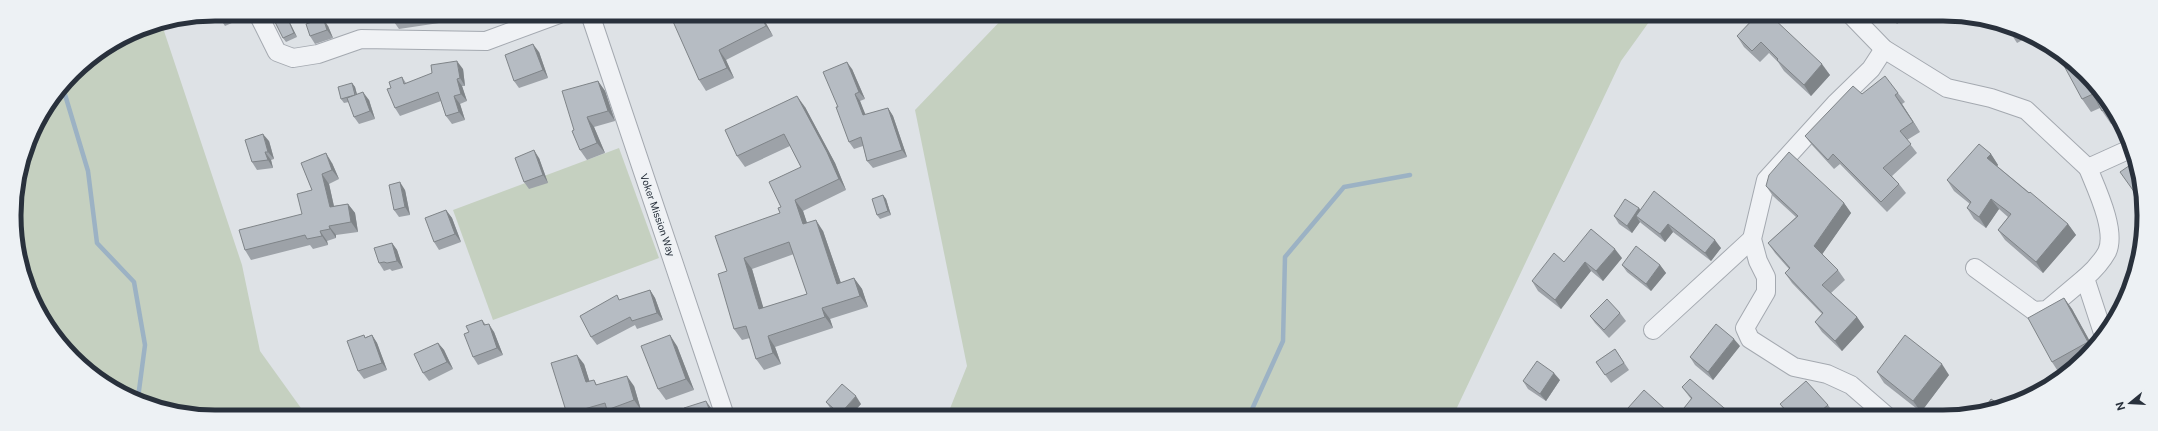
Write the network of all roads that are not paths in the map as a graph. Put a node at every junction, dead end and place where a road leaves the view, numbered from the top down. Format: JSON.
{"nodes":[{"id":1,"x":262,"y":21,"type":"edge"},
{"id":2,"x":539,"y":21,"type":"edge"},
{"id":3,"x":592,"y":21,"type":"edge"},
{"id":4,"x":1857,"y":21,"type":"edge"},
{"id":5,"x":1884,"y":49,"type":"junction"},
{"id":6,"x":2126,"y":151,"type":"edge"},
{"id":7,"x":2088,"y":168,"type":"junction"},
{"id":8,"x":1752,"y":239,"type":"junction"},
{"id":9,"x":1975,"y":268,"type":"dead end"},
{"id":10,"x":2085,"y":278,"type":"junction"},
{"id":11,"x":2101,"y":328,"type":"edge"},
{"id":12,"x":1653,"y":330,"type":"dead end"},
{"id":13,"x":723,"y":410,"type":"edge"},
{"id":14,"x":1881,"y":410,"type":"edge"}],
"edges":[{"from":1,"to":2,"type":"street"},
{"from":3,"to":13,"type":"street","name":"Voker Mission Way"},
{"from":4,"to":5,"type":"street"},
{"from":5,"to":7,"type":"street"},
{"from":5,"to":8,"type":"street"},
{"from":6,"to":7,"type":"street"},
{"from":7,"to":10,"type":"street"},
{"from":8,"to":12,"type":"street"},
{"from":8,"to":14,"type":"street"},
{"from":9,"to":10,"type":"street"},
{"from":10,"to":11,"type":"street"}]}
